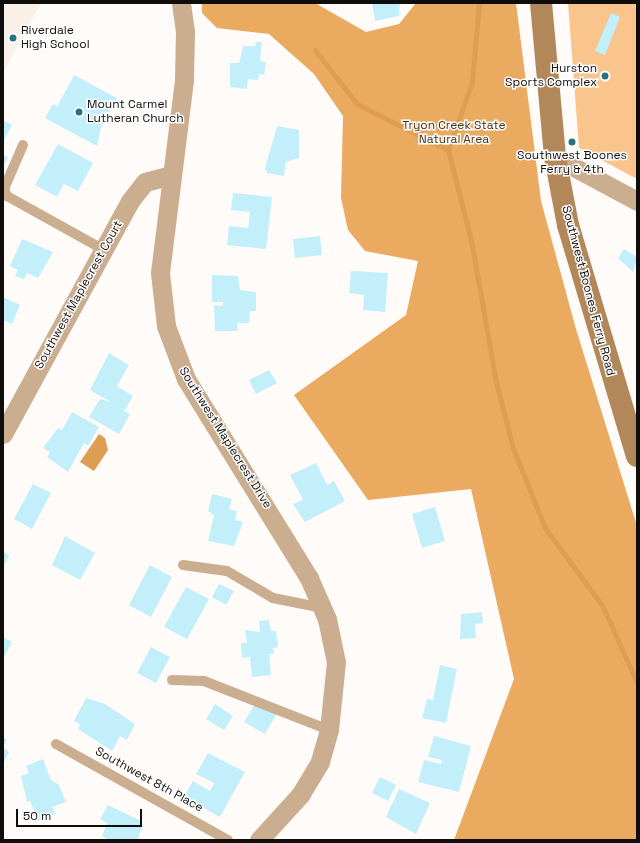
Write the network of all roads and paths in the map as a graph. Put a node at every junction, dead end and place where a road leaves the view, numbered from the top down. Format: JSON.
{"nodes":[{"id":1,"x":181,"y":3,"type":"edge"},
{"id":2,"x":541,"y":3,"type":"edge"},
{"id":3,"x":23,"y":145,"type":"dead end"},
{"id":4,"x":555,"y":156,"type":"junction"},
{"id":5,"x":172,"y":175,"type":"junction"},
{"id":6,"x":637,"y":201,"type":"edge"},
{"id":7,"x":104,"y":250,"type":"junction"},
{"id":8,"x":3,"y":434,"type":"edge"},
{"id":9,"x":637,"y":456,"type":"edge"},
{"id":10,"x":183,"y":565,"type":"dead end"},
{"id":11,"x":323,"y":608,"type":"junction"},
{"id":12,"x":172,"y":680,"type":"dead end"},
{"id":13,"x":329,"y":730,"type":"junction"},
{"id":14,"x":56,"y":744,"type":"dead end"},
{"id":15,"x":228,"y":840,"type":"edge"},
{"id":16,"x":259,"y":840,"type":"edge"}],
"edges":[{"from":1,"to":5,"type":"street","name":"Southwest Maplecrest Drive"},
{"from":2,"to":4,"type":"main road","name":"Southwest Boones Ferry Road"},
{"from":3,"to":7,"type":"lane"},
{"from":4,"to":6,"type":"street"},
{"from":4,"to":9,"type":"main road","name":"Southwest Boones Ferry Road"},
{"from":5,"to":7,"type":"street","name":"Southwest Maplecrest Court"},
{"from":5,"to":11,"type":"street","name":"Southwest Maplecrest Drive"},
{"from":7,"to":8,"type":"street","name":"Southwest Maplecrest Court"},
{"from":10,"to":11,"type":"lane"},
{"from":11,"to":13,"type":"street","name":"Southwest Maplecrest Drive"},
{"from":12,"to":13,"type":"lane"},
{"from":13,"to":16,"type":"street","name":"Southwest Maplecrest Drive"},
{"from":14,"to":15,"type":"lane","name":"Southwest 8th Place"}]}
